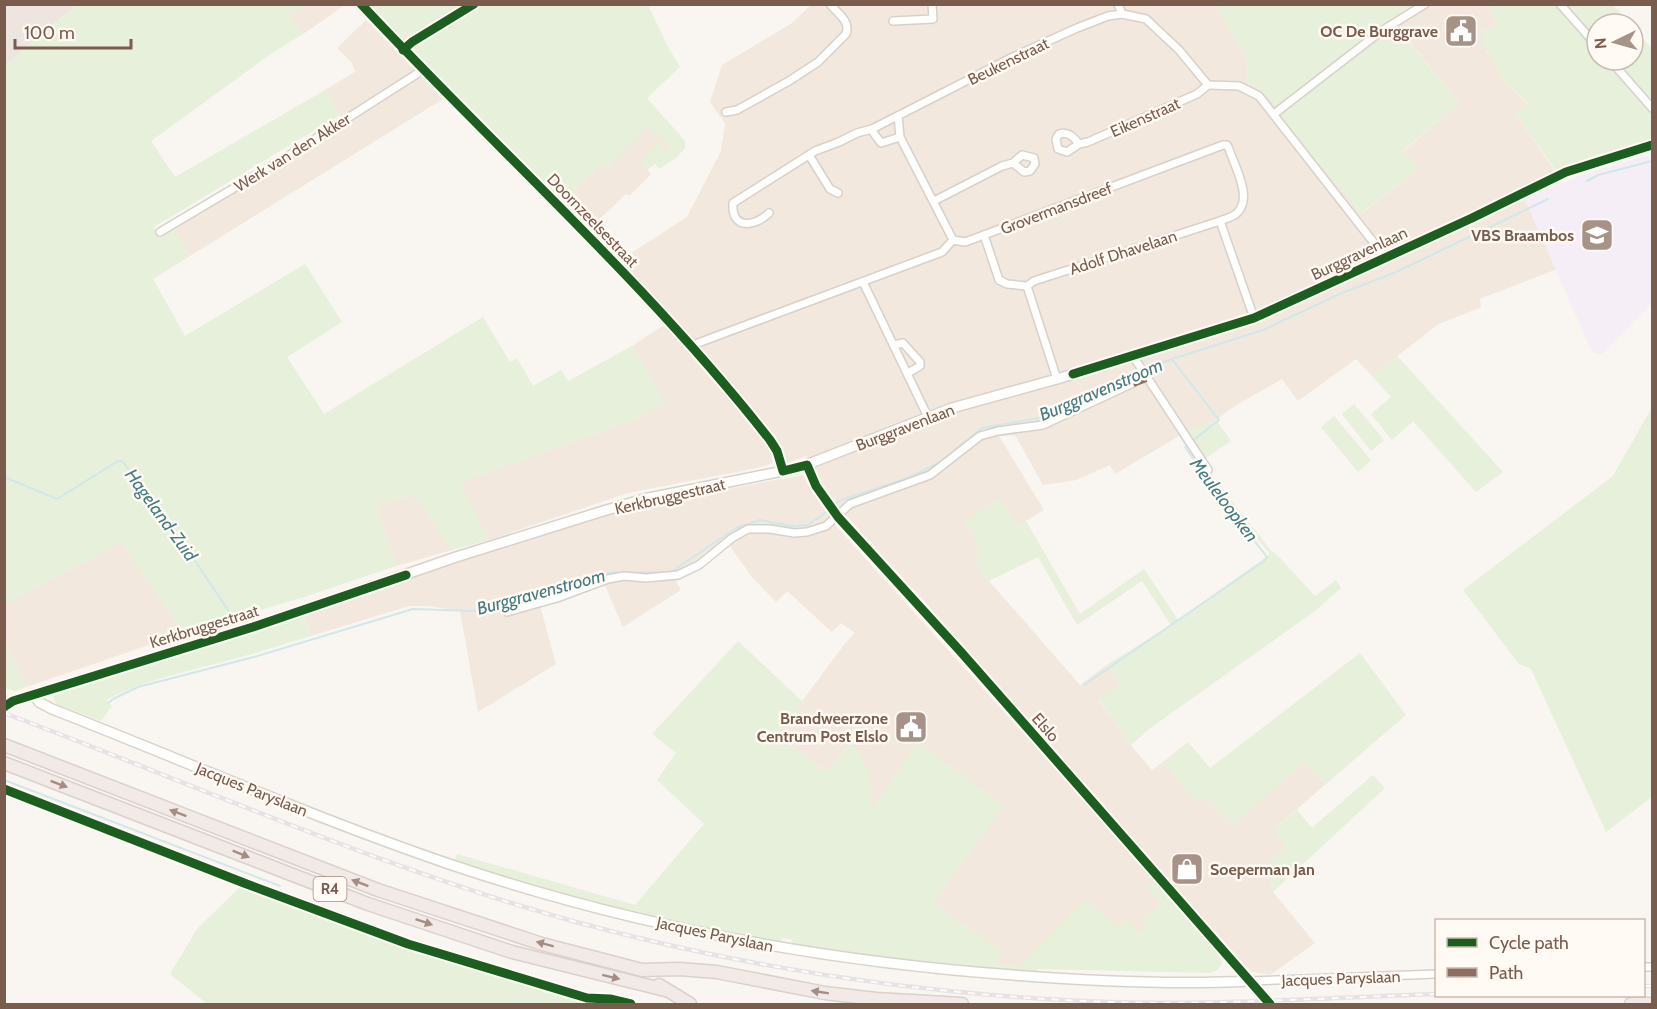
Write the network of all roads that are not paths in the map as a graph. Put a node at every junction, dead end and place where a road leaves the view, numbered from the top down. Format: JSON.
{"nodes":[{"id":1,"x":361,"y":4,"type":"edge"},
{"id":2,"x":830,"y":4,"type":"edge"},
{"id":3,"x":932,"y":4,"type":"edge"},
{"id":4,"x":1118,"y":4,"type":"edge"},
{"id":5,"x":1425,"y":4,"type":"edge"},
{"id":6,"x":1560,"y":4,"type":"edge"},
{"id":7,"x":1122,"y":14,"type":"junction"},
{"id":8,"x":893,"y":21,"type":"dead end"},
{"id":9,"x":1585,"y":32,"type":"edge"},
{"id":10,"x":423,"y":70,"type":"junction"},
{"id":11,"x":1621,"y":72,"type":"edge"},
{"id":12,"x":1208,"y":85,"type":"junction"},
{"id":13,"x":1653,"y":108,"type":"edge"},
{"id":14,"x":726,"y":112,"type":"dead end"},
{"id":15,"x":1274,"y":114,"type":"junction"},
{"id":16,"x":898,"y":116,"type":"junction"},
{"id":17,"x":872,"y":129,"type":"junction"},
{"id":18,"x":900,"y":136,"type":"junction"},
{"id":19,"x":1079,"y":144,"type":"dead end"},
{"id":20,"x":1653,"y":145,"type":"edge"},
{"id":21,"x":809,"y":155,"type":"junction"},
{"id":22,"x":1013,"y":163,"type":"dead end"},
{"id":23,"x":1237,"y":172,"type":"joint"},
{"id":24,"x":838,"y":193,"type":"dead end"},
{"id":25,"x":934,"y":201,"type":"junction"},
{"id":26,"x":769,"y":213,"type":"dead end"},
{"id":27,"x":1220,"y":221,"type":"junction"},
{"id":28,"x":160,"y":232,"type":"dead end"},
{"id":29,"x":984,"y":235,"type":"junction"},
{"id":30,"x":953,"y":240,"type":"junction"},
{"id":31,"x":1385,"y":257,"type":"junction"},
{"id":32,"x":863,"y":282,"type":"junction"},
{"id":33,"x":1026,"y":286,"type":"junction"},
{"id":34,"x":1254,"y":318,"type":"junction"},
{"id":35,"x":894,"y":345,"type":"junction"},
{"id":36,"x":692,"y":348,"type":"junction"},
{"id":37,"x":1133,"y":356,"type":"junction"},
{"id":38,"x":908,"y":373,"type":"junction"},
{"id":39,"x":1057,"y":379,"type":"junction"},
{"id":40,"x":1133,"y":383,"type":"dead end"},
{"id":41,"x":928,"y":417,"type":"junction"},
{"id":42,"x":807,"y":465,"type":"junction"},
{"id":43,"x":1208,"y":470,"type":"dead end"},
{"id":44,"x":783,"y":471,"type":"junction"},
{"id":45,"x":836,"y":515,"type":"junction"},
{"id":46,"x":507,"y":612,"type":"dead end"},
{"id":47,"x":34,"y":694,"type":"junction"},
{"id":48,"x":6,"y":701,"type":"edge"},
{"id":49,"x":4,"y":745,"type":"edge"},
{"id":50,"x":4,"y":763,"type":"edge"},
{"id":51,"x":642,"y":970,"type":"junction"},
{"id":52,"x":1435,"y":974,"type":"edge"},
{"id":53,"x":1249,"y":981,"type":"junction"},
{"id":54,"x":665,"y":990,"type":"junction"},
{"id":55,"x":1653,"y":1004,"type":"edge"},
{"id":56,"x":690,"y":1005,"type":"edge"},
{"id":57,"x":962,"y":1005,"type":"edge"},
{"id":58,"x":1270,"y":1005,"type":"edge"},
{"id":59,"x":1631,"y":1005,"type":"edge"}],
"edges":[{"from":1,"to":10,"type":"main road","name":"Doornzeelsestraat"},
{"from":2,"to":14,"type":"street"},
{"from":3,"to":8,"type":"street"},
{"from":4,"to":7,"type":"street"},
{"from":5,"to":15,"type":"street"},
{"from":6,"to":9,"type":"street"},
{"from":7,"to":12,"type":"street"},
{"from":7,"to":16,"type":"street","name":"Beukenstraat"},
{"from":10,"to":28,"type":"street","name":"Werk van den Akker"},
{"from":10,"to":36,"type":"main road","name":"Doornzeelsestraat"},
{"from":11,"to":13,"type":"street"},
{"from":12,"to":15,"type":"street"},
{"from":12,"to":19,"type":"street","name":"Eikenstraat"},
{"from":15,"to":31,"type":"street"},
{"from":16,"to":17,"type":"street","name":"Beukenstraat"},
{"from":16,"to":18,"type":"street"},
{"from":17,"to":18,"type":"street"},
{"from":17,"to":21,"type":"street","name":"Beukenstraat"},
{"from":18,"to":25,"type":"street"},
{"from":20,"to":31,"type":"main road","name":"Burggravenlaan"},
{"from":21,"to":24,"type":"street"},
{"from":21,"to":26,"type":"street","name":"Beukenstraat"},
{"from":22,"to":25,"type":"street"},
{"from":23,"to":27,"type":"street","name":"Adolf Dhavelaan"},
{"from":23,"to":29,"type":"street","name":"Grovermansdreef"},
{"from":25,"to":30,"type":"street"},
{"from":27,"to":33,"type":"street","name":"Adolf Dhavelaan"},
{"from":27,"to":34,"type":"street"},
{"from":29,"to":30,"type":"street","name":"Grovermansdreef"},
{"from":29,"to":33,"type":"street"},
{"from":30,"to":32,"type":"street","name":"Grovermansdreef"},
{"from":31,"to":34,"type":"main road","name":"Burggravenlaan"},
{"from":32,"to":35,"type":"street"},
{"from":32,"to":36,"type":"street","name":"Grovermansdreef"},
{"from":33,"to":39,"type":"street"},
{"from":34,"to":37,"type":"main road","name":"Burggravenlaan"},
{"from":35,"to":38,"type":"street"},
{"from":35,"to":38,"type":"street"},
{"from":36,"to":44,"type":"main road","name":"Doornzeelsestraat"},
{"from":37,"to":39,"type":"main road","name":"Burggravenlaan"},
{"from":37,"to":43,"type":"street"},
{"from":38,"to":41,"type":"street"},
{"from":39,"to":41,"type":"main road","name":"Burggravenlaan"},
{"from":40,"to":45,"type":"street"},
{"from":41,"to":42,"type":"main road","name":"Burggravenlaan"},
{"from":42,"to":44,"type":"main road","name":"Burggravenlaan"},
{"from":42,"to":45,"type":"main road","name":"Elslo"},
{"from":44,"to":47,"type":"main road","name":"Kerkbruggestraat"},
{"from":45,"to":46,"type":"street"},
{"from":45,"to":53,"type":"main road","name":"Elslo"},
{"from":47,"to":48,"type":"main road","name":"Kerkbruggestraat"},
{"from":47,"to":53,"type":"main road","name":"Jacques Paryslaan"},
{"from":51,"to":49,"type":"highway","number":"R4","one_way":true},
{"from":50,"to":54,"type":"highway","number":"R4","one_way":true},
{"from":51,"to":54,"type":"highway","number":"R4"},
{"from":57,"to":51,"type":"highway","number":"R4","one_way":true},
{"from":52,"to":53,"type":"street","name":"Jacques Paryslaan"},
{"from":53,"to":58,"type":"main road","name":"Elslo"},
{"from":54,"to":56,"type":"highway","number":"R4"},
{"from":55,"to":59,"type":"highway"}]}
